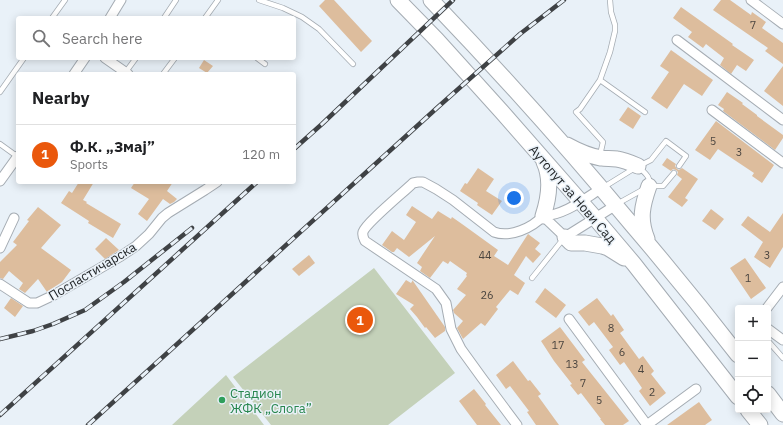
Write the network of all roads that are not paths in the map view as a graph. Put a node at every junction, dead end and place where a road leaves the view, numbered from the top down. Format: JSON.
{"nodes":[{"id":1,"x":65,"y":0,"type":"edge"},
{"id":2,"x":121,"y":0,"type":"edge"},
{"id":3,"x":176,"y":0,"type":"edge"},
{"id":4,"x":218,"y":0,"type":"edge"},
{"id":5,"x":259,"y":0,"type":"edge"},
{"id":6,"x":398,"y":0,"type":"edge"},
{"id":7,"x":431,"y":0,"type":"edge"},
{"id":8,"x":610,"y":0,"type":"edge"},
{"id":9,"x":751,"y":0,"type":"edge"},
{"id":10,"x":53,"y":16,"type":"edge"},
{"id":11,"x":111,"y":16,"type":"edge"},
{"id":12,"x":165,"y":16,"type":"edge"},
{"id":13,"x":206,"y":16,"type":"edge"},
{"id":14,"x":783,"y":24,"type":"edge"},
{"id":15,"x":677,"y":40,"type":"dead end"},
{"id":16,"x":23,"y":60,"type":"edge"},
{"id":17,"x":83,"y":60,"type":"edge"},
{"id":18,"x":108,"y":60,"type":"edge"},
{"id":19,"x":135,"y":60,"type":"edge"},
{"id":20,"x":174,"y":60,"type":"edge"},
{"id":21,"x":260,"y":60,"type":"edge"},
{"id":22,"x":266,"y":64,"type":"dead end"},
{"id":23,"x":353,"y":64,"type":"dead end"},
{"id":24,"x":75,"y":72,"type":"edge"},
{"id":25,"x":125,"y":72,"type":"edge"},
{"id":26,"x":127,"y":72,"type":"edge"},
{"id":27,"x":164,"y":72,"type":"edge"},
{"id":28,"x":600,"y":80,"type":"junction"},
{"id":29,"x":0,"y":92,"type":"edge"},
{"id":30,"x":712,"y":110,"type":"dead end"},
{"id":31,"x":645,"y":112,"type":"dead end"},
{"id":32,"x":783,"y":120,"type":"edge"},
{"id":33,"x":561,"y":141,"type":"junction"},
{"id":34,"x":0,"y":144,"type":"edge"},
{"id":35,"x":16,"y":156,"type":"edge"},
{"id":36,"x":542,"y":158,"type":"junction"},
{"id":37,"x":599,"y":158,"type":"junction"},
{"id":38,"x":16,"y":160,"type":"edge"},
{"id":39,"x":783,"y":163,"type":"edge"},
{"id":40,"x":638,"y":166,"type":"junction"},
{"id":41,"x":679,"y":166,"type":"dead end"},
{"id":42,"x":674,"y":173,"type":"dead end"},
{"id":43,"x":0,"y":181,"type":"edge"},
{"id":44,"x":214,"y":184,"type":"edge"},
{"id":45,"x":649,"y":186,"type":"junction"},
{"id":46,"x":602,"y":188,"type":"junction"},
{"id":47,"x":581,"y":202,"type":"junction"},
{"id":48,"x":616,"y":205,"type":"junction"},
{"id":49,"x":544,"y":216,"type":"junction"},
{"id":50,"x":14,"y":218,"type":"dead end"},
{"id":51,"x":595,"y":218,"type":"junction"},
{"id":52,"x":565,"y":237,"type":"junction"},
{"id":53,"x":650,"y":246,"type":"junction"},
{"id":54,"x":0,"y":248,"type":"edge"},
{"id":55,"x":634,"y":264,"type":"junction"},
{"id":56,"x":532,"y":278,"type":"dead end"},
{"id":57,"x":0,"y":284,"type":"edge"},
{"id":58,"x":783,"y":287,"type":"edge"},
{"id":59,"x":769,"y":305,"type":"edge"},
{"id":60,"x":569,"y":319,"type":"dead end"},
{"id":61,"x":771,"y":332,"type":"edge"},
{"id":62,"x":783,"y":340,"type":"edge"},
{"id":63,"x":771,"y":344,"type":"edge"},
{"id":64,"x":735,"y":346,"type":"edge"},
{"id":65,"x":783,"y":358,"type":"edge"},
{"id":66,"x":696,"y":389,"type":"dead end"},
{"id":67,"x":735,"y":393,"type":"edge"},
{"id":68,"x":771,"y":398,"type":"edge"},
{"id":69,"x":750,"y":413,"type":"edge"},
{"id":70,"x":783,"y":414,"type":"edge"},
{"id":71,"x":517,"y":425,"type":"edge"},
{"id":72,"x":647,"y":425,"type":"edge"},
{"id":73,"x":760,"y":425,"type":"edge"}],
"edges":[{"from":1,"to":10,"type":"lane"},
{"from":2,"to":11,"type":"street"},
{"from":3,"to":12,"type":"lane"},
{"from":4,"to":13,"type":"lane"},
{"from":5,"to":23,"type":"lane"},
{"from":6,"to":36,"type":"main road","name":"Аутопут за Нови Сад"},
{"from":7,"to":33,"type":"main road","name":"Аутопут за Нови Сад"},
{"from":8,"to":28,"type":"lane"},
{"from":9,"to":14,"type":"street"},
{"from":15,"to":32,"type":"street"},
{"from":16,"to":29,"type":"lane"},
{"from":17,"to":24,"type":"street"},
{"from":18,"to":25,"type":"street"},
{"from":19,"to":26,"type":"lane"},
{"from":20,"to":27,"type":"lane"},
{"from":21,"to":22,"type":"lane"},
{"from":28,"to":31,"type":"lane"},
{"from":28,"to":37,"type":"lane"},
{"from":30,"to":39,"type":"street"},
{"from":33,"to":37,"type":"main road"},
{"from":33,"to":46,"type":"main road","name":"Аутопут за Нови Сад"},
{"from":34,"to":35,"type":"lane"},
{"from":36,"to":47,"type":"main road","name":"Аутопут за Нови Сад"},
{"from":36,"to":49,"type":"main road"},
{"from":37,"to":40,"type":"main road"},
{"from":38,"to":43,"type":"street"},
{"from":40,"to":41,"type":"lane"},
{"from":40,"to":45,"type":"lane"},
{"from":40,"to":46,"type":"lane"},
{"from":42,"to":45,"type":"lane"},
{"from":44,"to":57,"type":"street","name":"Посластичарска"},
{"from":45,"to":48,"type":"lane"},
{"from":45,"to":53,"type":"main road"},
{"from":46,"to":47,"type":"street"},
{"from":46,"to":48,"type":"main road","name":"Аутопут за Нови Сад"},
{"from":47,"to":49,"type":"street"},
{"from":47,"to":51,"type":"main road","name":"Аутопут за Нови Сад"},
{"from":48,"to":51,"type":"street"},
{"from":48,"to":53,"type":"main road","name":"Аутопут за Нови Сад"},
{"from":49,"to":52,"type":"street"},
{"from":49,"to":71,"type":"street"},
{"from":50,"to":54,"type":"street"},
{"from":51,"to":52,"type":"street"},
{"from":51,"to":55,"type":"main road","name":"Аутопут за Нови Сад"},
{"from":52,"to":55,"type":"main road"},
{"from":52,"to":56,"type":"lane"},
{"from":53,"to":64,"type":"main road","name":"Аутопут за Нови Сад"},
{"from":55,"to":67,"type":"main road","name":"Аутопут за Нови Сад"},
{"from":58,"to":59,"type":"street"},
{"from":60,"to":72,"type":"street"},
{"from":61,"to":62,"type":"street"},
{"from":63,"to":65,"type":"lane"},
{"from":66,"to":72,"type":"street"},
{"from":68,"to":70,"type":"main road"},
{"from":69,"to":73,"type":"main road"}]}
